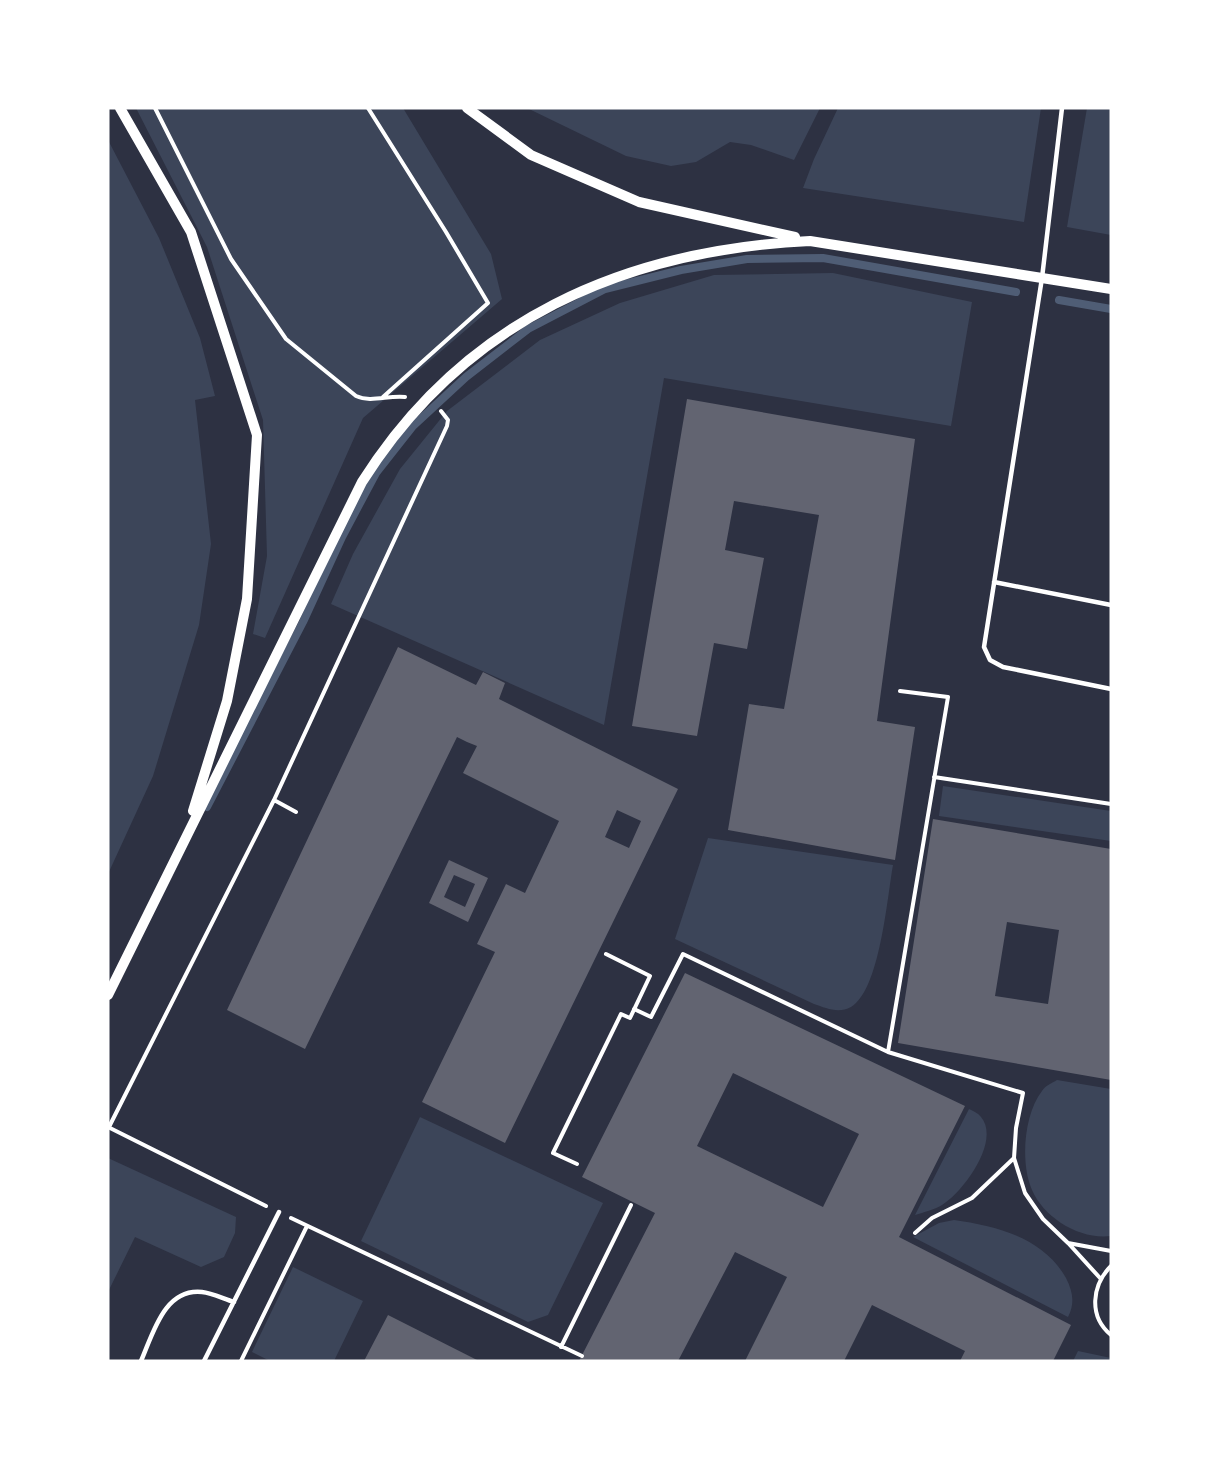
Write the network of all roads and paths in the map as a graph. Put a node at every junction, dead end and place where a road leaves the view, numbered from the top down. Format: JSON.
{"nodes":[{"id":1,"x":120,"y":108,"type":"edge"},
{"id":2,"x":154,"y":108,"type":"edge"},
{"id":3,"x":368,"y":108,"type":"edge"},
{"id":4,"x":467,"y":108,"type":"edge"},
{"id":5,"x":1062,"y":108,"type":"edge"},
{"id":6,"x":810,"y":241,"type":"junction"},
{"id":7,"x":1042,"y":278,"type":"junction"},
{"id":8,"x":1111,"y":289,"type":"edge"},
{"id":9,"x":424,"y":399,"type":"junction"},
{"id":10,"x":994,"y":582,"type":"junction"},
{"id":11,"x":1111,"y":605,"type":"edge"},
{"id":12,"x":1111,"y":689,"type":"edge"},
{"id":13,"x":900,"y":691,"type":"dead end"},
{"id":14,"x":934,"y":777,"type":"junction"},
{"id":15,"x":274,"y":800,"type":"junction"},
{"id":16,"x":1111,"y":804,"type":"edge"},
{"id":17,"x":296,"y":812,"type":"dead end"},
{"id":18,"x":185,"y":840,"type":"junction"},
{"id":19,"x":606,"y":954,"type":"dead end"},
{"id":20,"x":108,"y":995,"type":"edge"},
{"id":21,"x":634,"y":1009,"type":"junction"},
{"id":22,"x":888,"y":1052,"type":"junction"},
{"id":23,"x":109,"y":1127,"type":"edge"},
{"id":24,"x":1014,"y":1158,"type":"junction"},
{"id":25,"x":577,"y":1164,"type":"dead end"},
{"id":26,"x":632,"y":1206,"type":"dead end"},
{"id":27,"x":279,"y":1212,"type":"junction"},
{"id":28,"x":307,"y":1226,"type":"junction"},
{"id":29,"x":915,"y":1233,"type":"dead end"},
{"id":30,"x":1068,"y":1243,"type":"junction"},
{"id":31,"x":1111,"y":1251,"type":"edge"},
{"id":32,"x":1111,"y":1266,"type":"edge"},
{"id":33,"x":1100,"y":1278,"type":"junction"},
{"id":34,"x":234,"y":1302,"type":"junction"},
{"id":35,"x":1111,"y":1335,"type":"edge"},
{"id":36,"x":561,"y":1347,"type":"junction"},
{"id":37,"x":582,"y":1356,"type":"dead end"},
{"id":38,"x":141,"y":1361,"type":"edge"},
{"id":39,"x":204,"y":1361,"type":"edge"},
{"id":40,"x":241,"y":1361,"type":"edge"}],
"edges":[{"from":1,"to":18,"type":"street"},
{"from":2,"to":3,"type":"path"},
{"from":4,"to":6,"type":"street"},
{"from":5,"to":7,"type":"lane"},
{"from":6,"to":7,"type":"street"},
{"from":6,"to":9,"type":"street"},
{"from":7,"to":8,"type":"street"},
{"from":7,"to":10,"type":"lane"},
{"from":9,"to":15,"type":"path"},
{"from":9,"to":18,"type":"street"},
{"from":10,"to":11,"type":"lane"},
{"from":10,"to":12,"type":"lane"},
{"from":13,"to":14,"type":"path"},
{"from":14,"to":16,"type":"path"},
{"from":14,"to":22,"type":"path"},
{"from":15,"to":17,"type":"path"},
{"from":15,"to":23,"type":"path"},
{"from":18,"to":20,"type":"street"},
{"from":19,"to":21,"type":"path"},
{"from":21,"to":22,"type":"path"},
{"from":21,"to":25,"type":"path"},
{"from":22,"to":24,"type":"path"},
{"from":23,"to":27,"type":"path"},
{"from":24,"to":29,"type":"path"},
{"from":24,"to":30,"type":"path"},
{"from":26,"to":36,"type":"path"},
{"from":27,"to":28,"type":"path"},
{"from":27,"to":34,"type":"lane"},
{"from":28,"to":36,"type":"path"},
{"from":28,"to":40,"type":"path"},
{"from":30,"to":31,"type":"path"},
{"from":30,"to":33,"type":"path"},
{"from":32,"to":33,"type":"path"},
{"from":33,"to":35,"type":"path"},
{"from":34,"to":38,"type":"lane"},
{"from":34,"to":39,"type":"lane"},
{"from":36,"to":37,"type":"path"}]}
